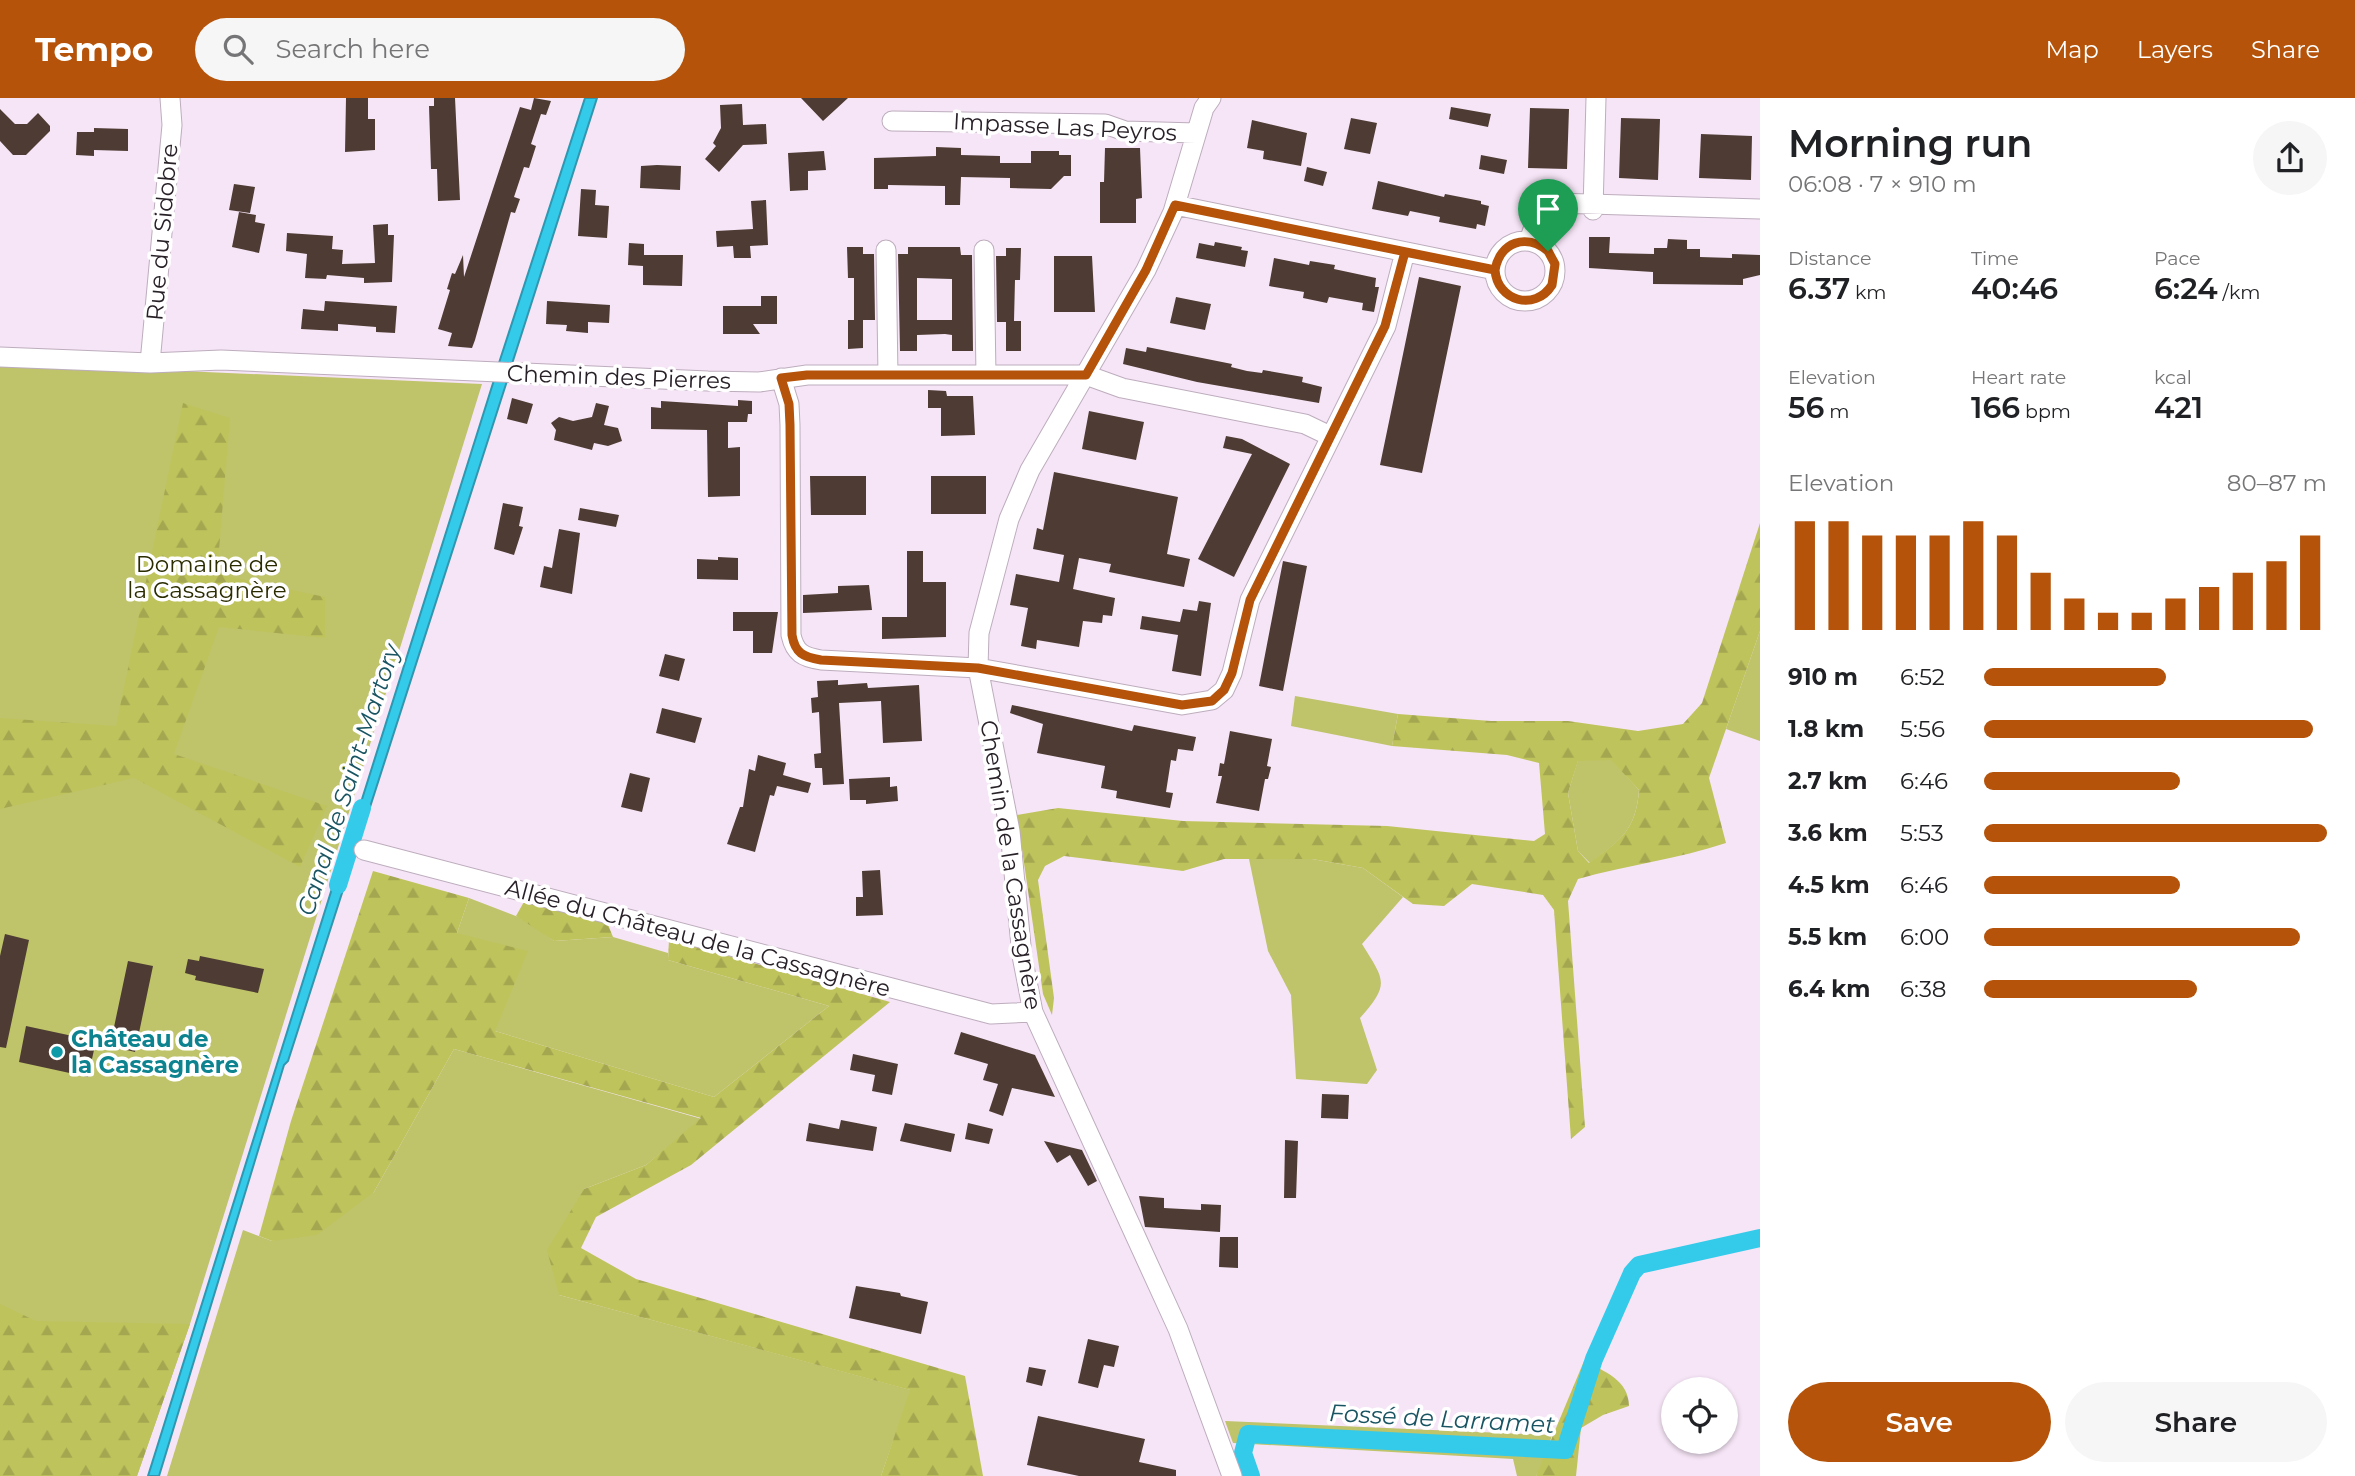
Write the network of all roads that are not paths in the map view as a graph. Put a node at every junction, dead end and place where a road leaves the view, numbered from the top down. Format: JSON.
{"nodes":[{"id":1,"x":1210,"y":98,"type":"edge"},
{"id":2,"x":1596,"y":98,"type":"edge"},
{"id":3,"x":168,"y":99,"type":"edge"},
{"id":4,"x":892,"y":121,"type":"dead end"},
{"id":5,"x":1196,"y":133,"type":"junction"},
{"id":6,"x":1175,"y":205,"type":"junction"},
{"id":7,"x":1592,"y":206,"type":"junction"},
{"id":8,"x":1760,"y":209,"type":"edge"},
{"id":9,"x":1529,"y":241,"type":"junction"},
{"id":10,"x":886,"y":250,"type":"dead end"},
{"id":11,"x":984,"y":250,"type":"dead end"},
{"id":12,"x":1405,"y":252,"type":"junction"},
{"id":13,"x":1495,"y":270,"type":"junction"},
{"id":14,"x":0,"y":357,"type":"edge"},
{"id":15,"x":150,"y":363,"type":"junction"},
{"id":16,"x":888,"y":375,"type":"junction"},
{"id":17,"x":986,"y":375,"type":"junction"},
{"id":18,"x":1086,"y":375,"type":"junction"},
{"id":19,"x":781,"y":378,"type":"junction"},
{"id":20,"x":1330,"y":436,"type":"junction"},
{"id":21,"x":978,"y":668,"type":"junction"},
{"id":22,"x":364,"y":850,"type":"dead end"},
{"id":23,"x":1033,"y":1012,"type":"junction"},
{"id":24,"x":1232,"y":1476,"type":"edge"}],
"edges":[{"from":1,"to":5,"type":"street","name":"Chemin de la Cassagnère"},
{"from":2,"to":7,"type":"street"},
{"from":3,"to":15,"type":"street","name":"Rue du Sidobre"},
{"from":4,"to":5,"type":"street","name":"Impasse Las Peyros"},
{"from":5,"to":6,"type":"street","name":"Chemin de la Cassagnère"},
{"from":6,"to":12,"type":"street"},
{"from":6,"to":18,"type":"street","name":"Chemin de la Cassagnère"},
{"from":7,"to":8,"type":"street"},
{"from":7,"to":9,"type":"street"},
{"from":9,"to":13,"type":"street"},
{"from":9,"to":13,"type":"street"},
{"from":10,"to":16,"type":"street"},
{"from":11,"to":17,"type":"street"},
{"from":12,"to":13,"type":"street"},
{"from":12,"to":20,"type":"street"},
{"from":14,"to":15,"type":"street","name":"Chemin des Pierres"},
{"from":15,"to":19,"type":"street","name":"Chemin des Pierres"},
{"from":16,"to":17,"type":"street","name":"Chemin des Pierres"},
{"from":16,"to":19,"type":"street","name":"Chemin des Pierres"},
{"from":17,"to":18,"type":"street","name":"Chemin des Pierres"},
{"from":18,"to":20,"type":"street","name":"Chemin des Pierres"},
{"from":18,"to":21,"type":"street","name":"Chemin de la Cassagnère"},
{"from":19,"to":21,"type":"street"},
{"from":20,"to":21,"type":"street"},
{"from":21,"to":23,"type":"street","name":"Chemin de la Cassagnère"},
{"from":22,"to":23,"type":"street","name":"Allée du Château de la Cassagnère"},
{"from":23,"to":24,"type":"street","name":"Chemin de la Cassagnère"}]}
